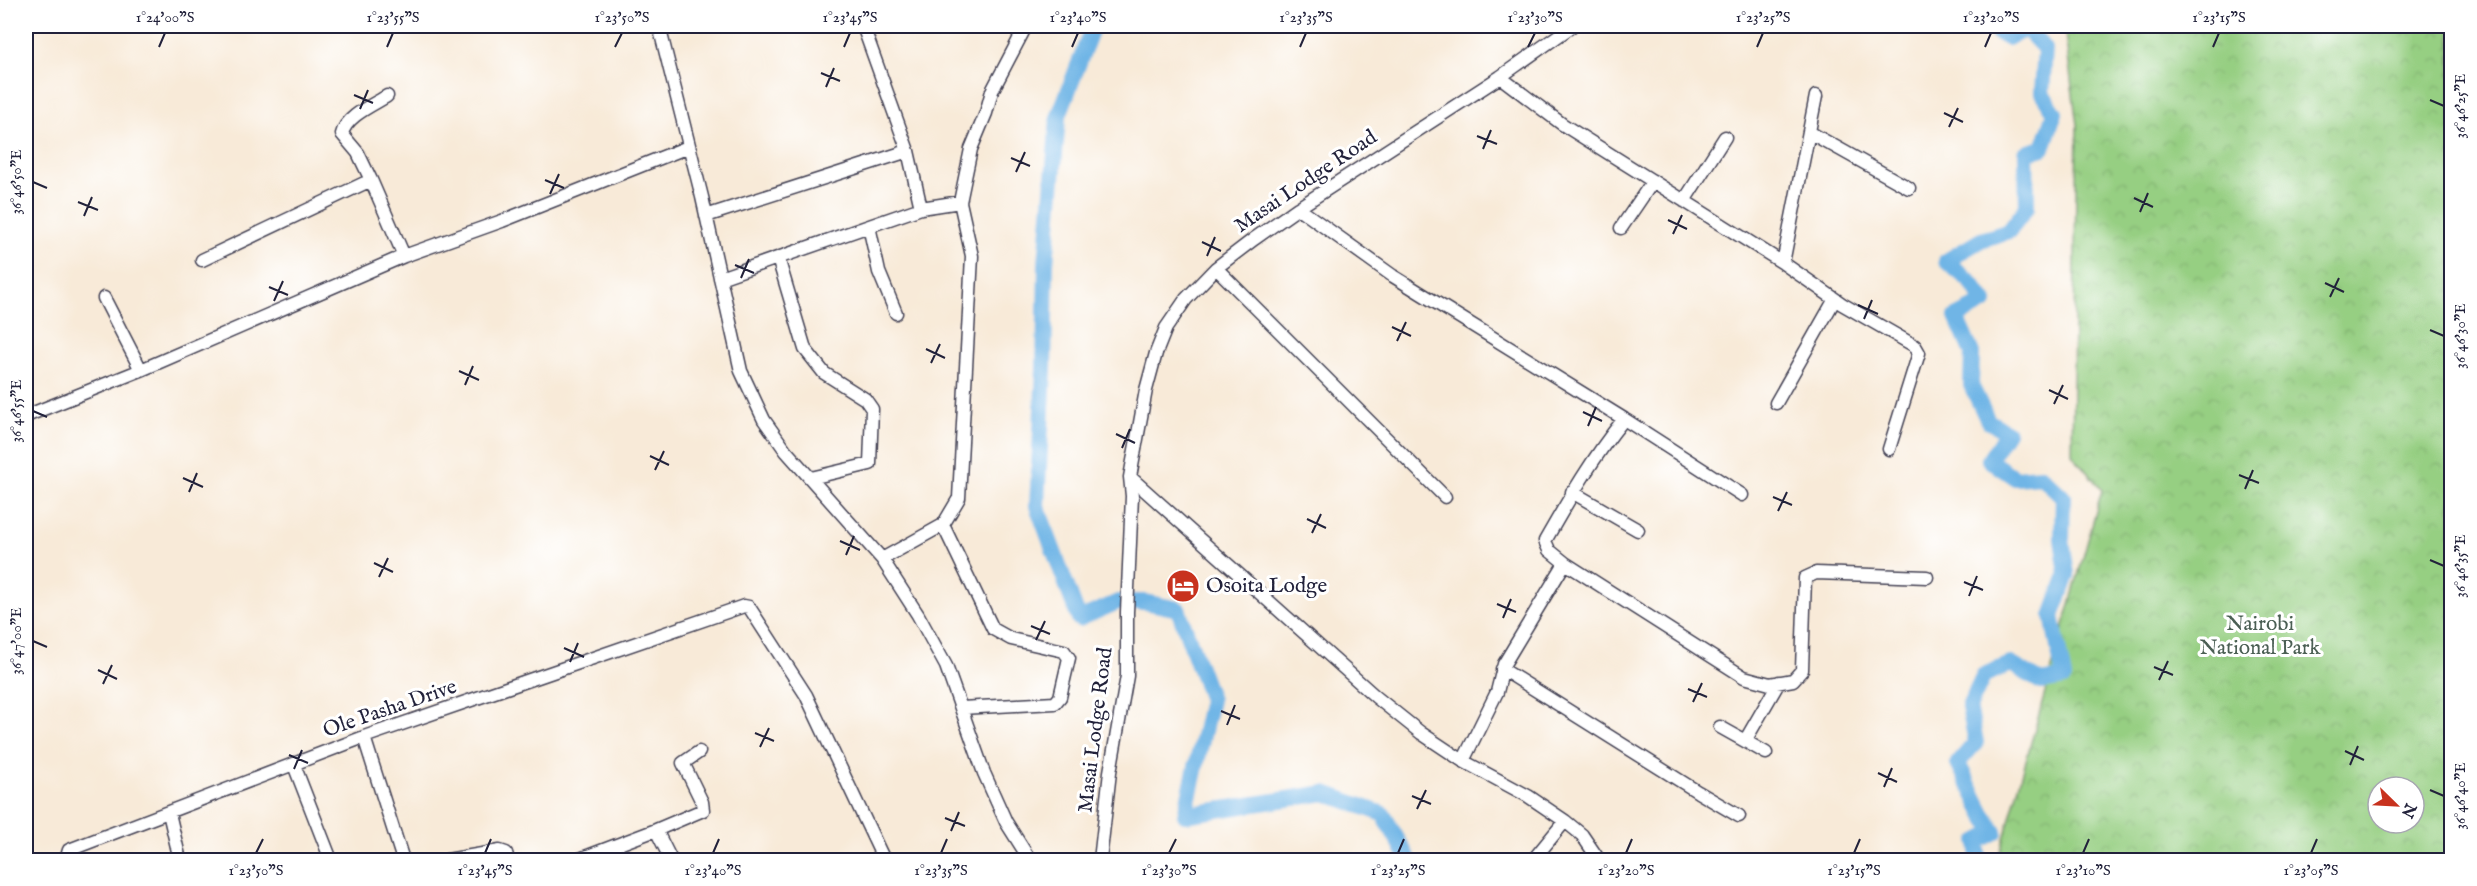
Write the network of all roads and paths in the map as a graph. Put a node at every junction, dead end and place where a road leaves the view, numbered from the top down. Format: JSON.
{"nodes":[{"id":1,"x":659,"y":26,"type":"edge"},
{"id":2,"x":863,"y":26,"type":"edge"},
{"id":3,"x":1026,"y":26,"type":"edge"},
{"id":4,"x":1572,"y":26,"type":"edge"},
{"id":5,"x":1500,"y":77,"type":"junction"},
{"id":6,"x":387,"y":96,"type":"dead end"},
{"id":7,"x":1816,"y":96,"type":"dead end"},
{"id":8,"x":1809,"y":132,"type":"junction"},
{"id":9,"x":1725,"y":137,"type":"dead end"},
{"id":10,"x":688,"y":147,"type":"junction"},
{"id":11,"x":908,"y":151,"type":"junction"},
{"id":12,"x":371,"y":180,"type":"junction"},
{"id":13,"x":1653,"y":181,"type":"junction"},
{"id":14,"x":1909,"y":188,"type":"dead end"},
{"id":15,"x":1684,"y":201,"type":"junction"},
{"id":16,"x":960,"y":202,"type":"junction"},
{"id":17,"x":921,"y":208,"type":"junction"},
{"id":18,"x":1298,"y":208,"type":"junction"},
{"id":19,"x":706,"y":216,"type":"junction"},
{"id":20,"x":869,"y":226,"type":"junction"},
{"id":21,"x":1621,"y":228,"type":"dead end"},
{"id":22,"x":404,"y":256,"type":"junction"},
{"id":23,"x":778,"y":258,"type":"junction"},
{"id":24,"x":202,"y":260,"type":"dead end"},
{"id":25,"x":1783,"y":263,"type":"junction"},
{"id":26,"x":1216,"y":268,"type":"junction"},
{"id":27,"x":720,"y":278,"type":"junction"},
{"id":28,"x":104,"y":298,"type":"dead end"},
{"id":29,"x":1835,"y":299,"type":"junction"},
{"id":30,"x":896,"y":313,"type":"dead end"},
{"id":31,"x":141,"y":370,"type":"junction"},
{"id":32,"x":1776,"y":403,"type":"dead end"},
{"id":33,"x":26,"y":416,"type":"edge"},
{"id":34,"x":1624,"y":419,"type":"junction"},
{"id":35,"x":1889,"y":449,"type":"dead end"},
{"id":36,"x":1130,"y":477,"type":"junction"},
{"id":37,"x":811,"y":478,"type":"junction"},
{"id":38,"x":1572,"y":492,"type":"junction"},
{"id":39,"x":1742,"y":495,"type":"dead end"},
{"id":40,"x":1445,"y":497,"type":"dead end"},
{"id":41,"x":943,"y":525,"type":"junction"},
{"id":42,"x":1638,"y":530,"type":"dead end"},
{"id":43,"x":882,"y":559,"type":"junction"},
{"id":44,"x":1565,"y":563,"type":"junction"},
{"id":45,"x":1927,"y":577,"type":"dead end"},
{"id":46,"x":1502,"y":669,"type":"junction"},
{"id":47,"x":1779,"y":682,"type":"junction"},
{"id":48,"x":961,"y":708,"type":"junction"},
{"id":49,"x":1720,"y":727,"type":"dead end"},
{"id":50,"x":364,"y":737,"type":"junction"},
{"id":51,"x":1745,"y":741,"type":"junction"},
{"id":52,"x":699,"y":752,"type":"dead end"},
{"id":53,"x":1766,"y":753,"type":"dead end"},
{"id":54,"x":1463,"y":762,"type":"junction"},
{"id":55,"x":294,"y":765,"type":"junction"},
{"id":56,"x":169,"y":813,"type":"junction"},
{"id":57,"x":1739,"y":816,"type":"dead end"},
{"id":58,"x":1565,"y":821,"type":"junction"},
{"id":59,"x":656,"y":830,"type":"junction"},
{"id":60,"x":66,"y":861,"type":"edge"},
{"id":61,"x":180,"y":861,"type":"edge"},
{"id":62,"x":331,"y":861,"type":"edge"},
{"id":63,"x":404,"y":861,"type":"edge"},
{"id":64,"x":447,"y":861,"type":"edge"},
{"id":65,"x":508,"y":861,"type":"edge"},
{"id":66,"x":577,"y":861,"type":"edge"},
{"id":67,"x":671,"y":861,"type":"edge"},
{"id":68,"x":884,"y":861,"type":"edge"},
{"id":69,"x":1030,"y":861,"type":"edge"},
{"id":70,"x":1100,"y":861,"type":"edge"},
{"id":71,"x":1533,"y":861,"type":"edge"},
{"id":72,"x":1599,"y":861,"type":"edge"}],
"edges":[{"from":1,"to":10,"type":"street"},
{"from":2,"to":11,"type":"street"},
{"from":3,"to":16,"type":"street"},
{"from":4,"to":5,"type":"street","name":"Masai Lodge Road"},
{"from":5,"to":13,"type":"street"},
{"from":5,"to":18,"type":"street","name":"Masai Lodge Road"},
{"from":6,"to":12,"type":"street"},
{"from":7,"to":8,"type":"street"},
{"from":8,"to":14,"type":"street"},
{"from":8,"to":25,"type":"street"},
{"from":9,"to":15,"type":"street"},
{"from":10,"to":19,"type":"street"},
{"from":10,"to":22,"type":"street"},
{"from":11,"to":17,"type":"street"},
{"from":11,"to":19,"type":"street"},
{"from":12,"to":22,"type":"street"},
{"from":12,"to":24,"type":"street"},
{"from":13,"to":15,"type":"street"},
{"from":13,"to":21,"type":"street"},
{"from":15,"to":25,"type":"street"},
{"from":16,"to":17,"type":"street"},
{"from":16,"to":41,"type":"street"},
{"from":17,"to":20,"type":"street"},
{"from":18,"to":26,"type":"street","name":"Masai Lodge Road"},
{"from":18,"to":34,"type":"street"},
{"from":19,"to":27,"type":"street"},
{"from":20,"to":23,"type":"street"},
{"from":20,"to":30,"type":"street"},
{"from":22,"to":31,"type":"street"},
{"from":23,"to":27,"type":"street"},
{"from":23,"to":37,"type":"street"},
{"from":25,"to":29,"type":"street"},
{"from":26,"to":36,"type":"street","name":"Masai Lodge Road"},
{"from":26,"to":40,"type":"street"},
{"from":27,"to":37,"type":"street"},
{"from":28,"to":31,"type":"street"},
{"from":29,"to":32,"type":"street"},
{"from":29,"to":35,"type":"street"},
{"from":31,"to":33,"type":"street"},
{"from":34,"to":38,"type":"street"},
{"from":34,"to":39,"type":"street"},
{"from":36,"to":54,"type":"street"},
{"from":36,"to":70,"type":"street","name":"Masai Lodge Road"},
{"from":37,"to":43,"type":"street"},
{"from":38,"to":42,"type":"street"},
{"from":38,"to":44,"type":"street"},
{"from":41,"to":43,"type":"street"},
{"from":41,"to":48,"type":"street"},
{"from":43,"to":48,"type":"street"},
{"from":44,"to":46,"type":"street"},
{"from":44,"to":47,"type":"street"},
{"from":45,"to":47,"type":"street"},
{"from":46,"to":54,"type":"street"},
{"from":46,"to":57,"type":"street"},
{"from":47,"to":51,"type":"street"},
{"from":48,"to":69,"type":"street"},
{"from":49,"to":51,"type":"street"},
{"from":50,"to":55,"type":"street","name":"Ole Pasha Drive"},
{"from":50,"to":63,"type":"street"},
{"from":50,"to":68,"type":"street","name":"Ole Pasha Drive"},
{"from":51,"to":53,"type":"street"},
{"from":52,"to":59,"type":"street"},
{"from":54,"to":58,"type":"street"},
{"from":55,"to":56,"type":"street","name":"Ole Pasha Drive"},
{"from":55,"to":62,"type":"street"},
{"from":56,"to":60,"type":"street","name":"Ole Pasha Drive"},
{"from":56,"to":61,"type":"street"},
{"from":58,"to":71,"type":"street"},
{"from":58,"to":72,"type":"street"},
{"from":59,"to":66,"type":"street"},
{"from":59,"to":67,"type":"street"},
{"from":64,"to":65,"type":"street"}]}
